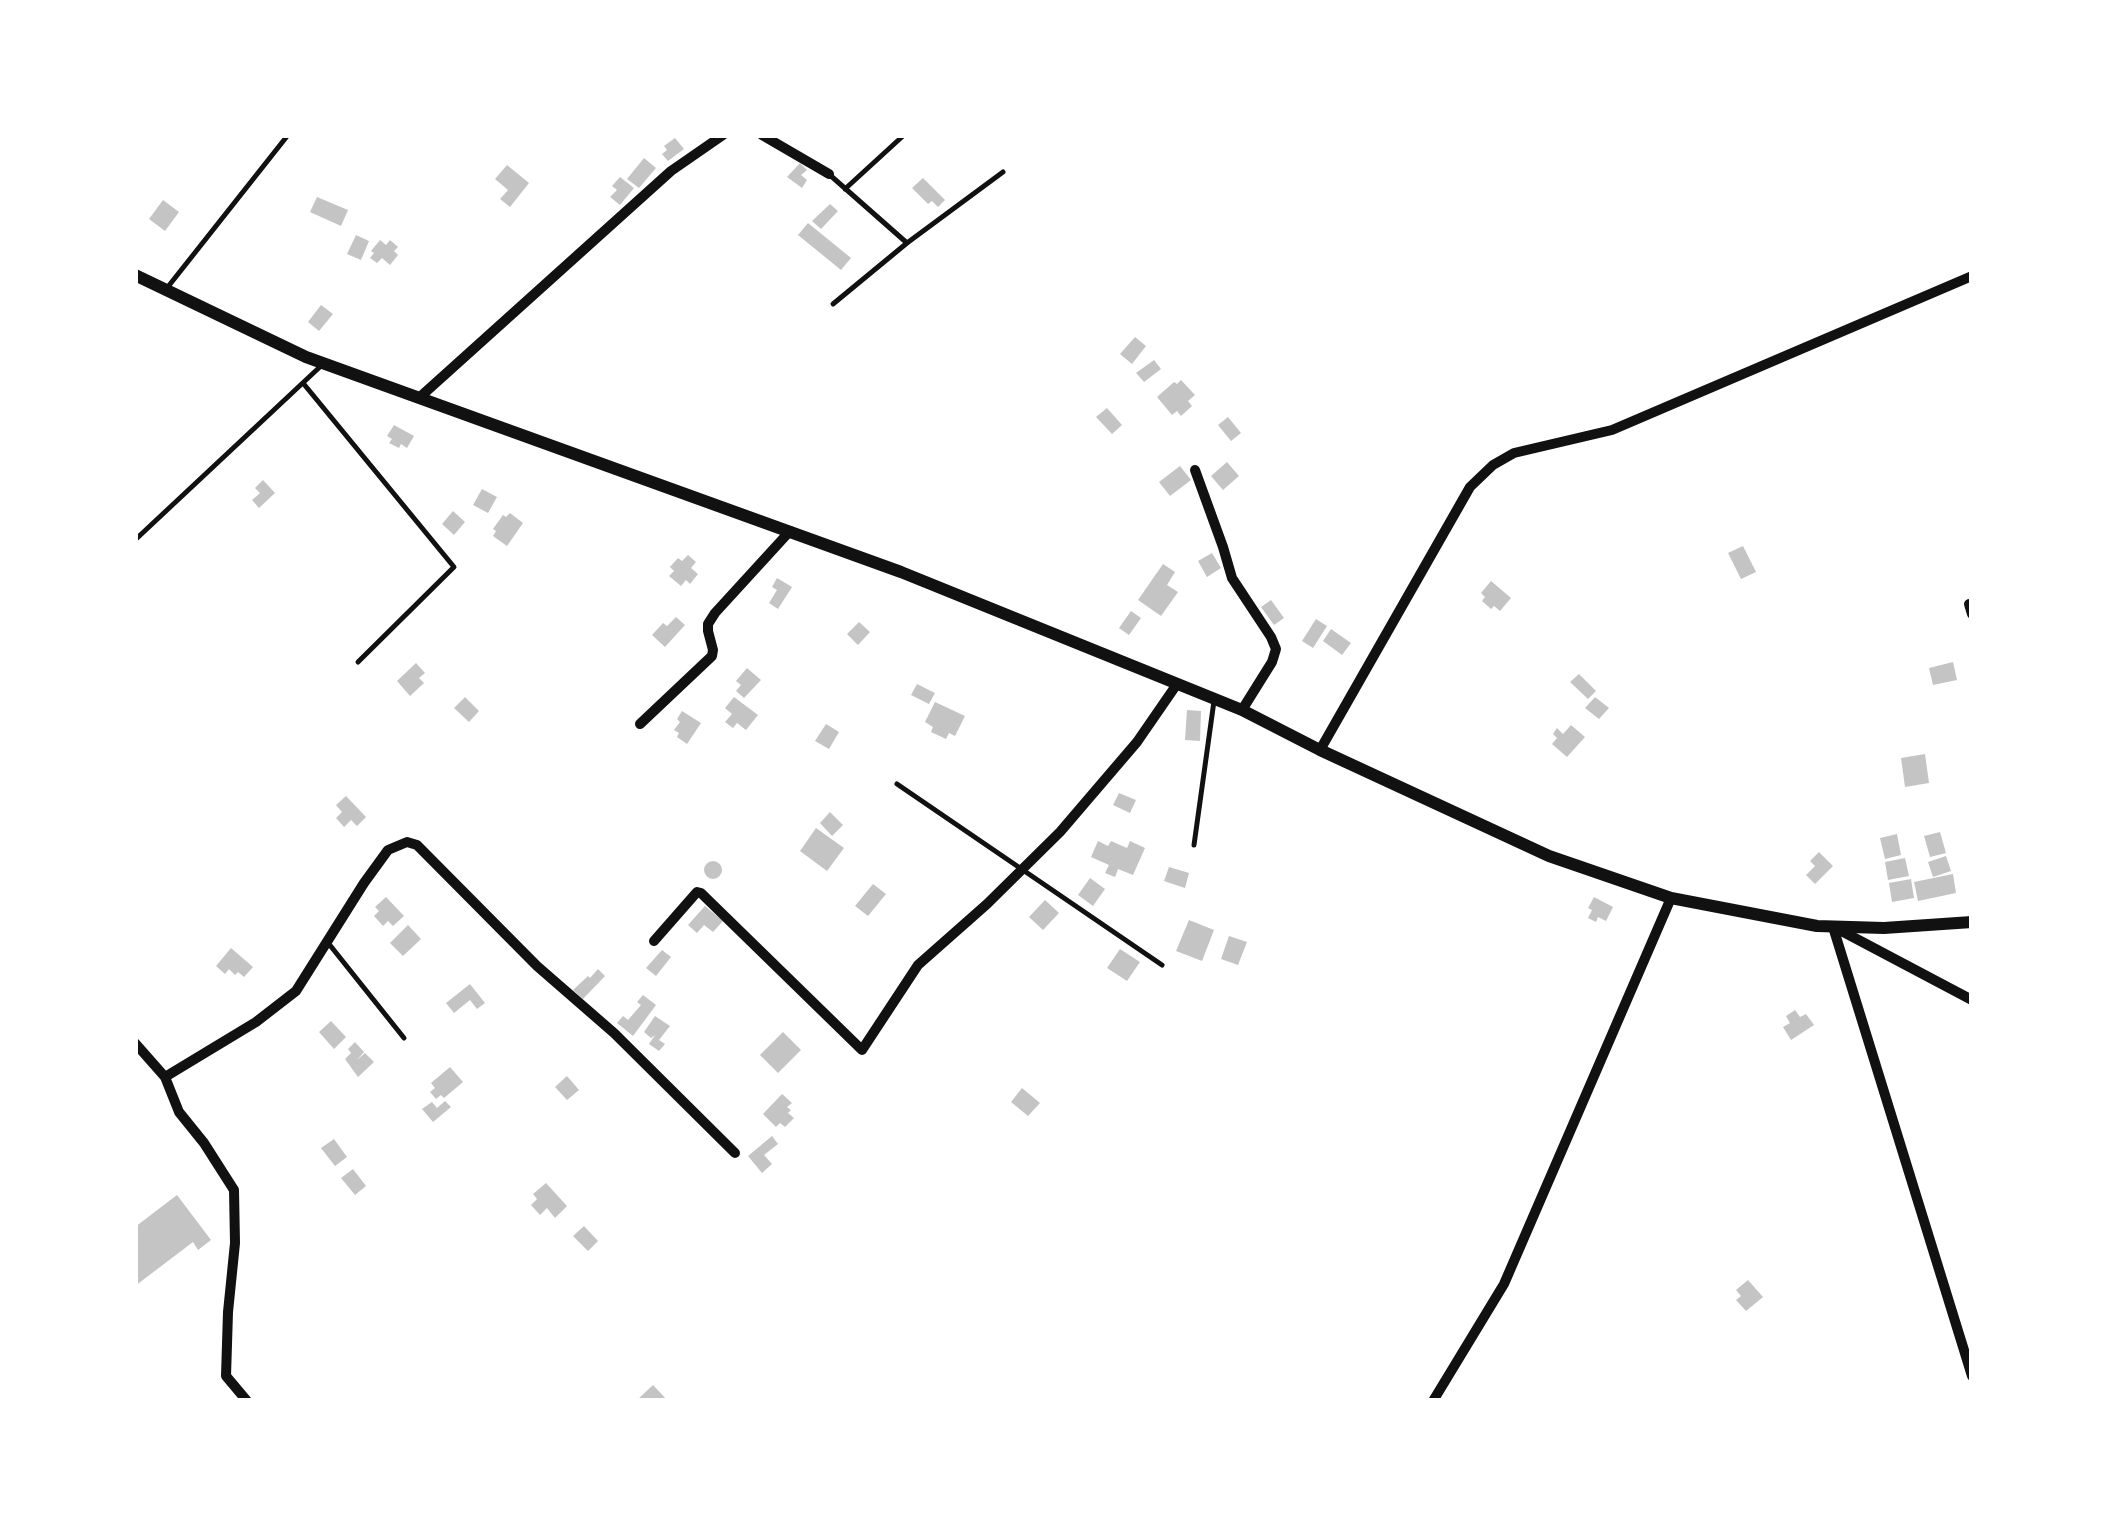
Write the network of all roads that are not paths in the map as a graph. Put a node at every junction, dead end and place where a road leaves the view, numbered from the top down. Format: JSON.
{"nodes":[{"id":1,"x":288,"y":135,"type":"edge"},
{"id":2,"x":723,"y":135,"type":"edge"},
{"id":3,"x":762,"y":135,"type":"edge"},
{"id":4,"x":904,"y":135,"type":"edge"},
{"id":5,"x":1002,"y":172,"type":"dead end"},
{"id":6,"x":828,"y":174,"type":"joint"},
{"id":7,"x":845,"y":189,"type":"junction"},
{"id":8,"x":907,"y":243,"type":"junction"},
{"id":9,"x":135,"y":275,"type":"edge"},
{"id":10,"x":1972,"y":276,"type":"edge"},
{"id":11,"x":166,"y":290,"type":"junction"},
{"id":12,"x":833,"y":304,"type":"dead end"},
{"id":13,"x":324,"y":363,"type":"junction"},
{"id":14,"x":303,"y":383,"type":"junction"},
{"id":15,"x":420,"y":398,"type":"junction"},
{"id":16,"x":1195,"y":470,"type":"dead end"},
{"id":17,"x":790,"y":531,"type":"junction"},
{"id":18,"x":135,"y":540,"type":"edge"},
{"id":19,"x":358,"y":662,"type":"dead end"},
{"id":20,"x":1177,"y":684,"type":"junction"},
{"id":21,"x":1214,"y":700,"type":"junction"},
{"id":22,"x":1242,"y":710,"type":"junction"},
{"id":23,"x":640,"y":724,"type":"dead end"},
{"id":24,"x":1320,"y":750,"type":"junction"},
{"id":25,"x":898,"y":784,"type":"dead end"},
{"id":26,"x":1194,"y":846,"type":"dead end"},
{"id":27,"x":1022,"y":868,"type":"junction"},
{"id":28,"x":1671,"y":898,"type":"junction"},
{"id":29,"x":1972,"y":922,"type":"edge"},
{"id":30,"x":1833,"y":926,"type":"junction"},
{"id":31,"x":654,"y":940,"type":"dead end"},
{"id":32,"x":327,"y":942,"type":"junction"},
{"id":33,"x":1162,"y":965,"type":"dead end"},
{"id":34,"x":1972,"y":1000,"type":"edge"},
{"id":35,"x":404,"y":1038,"type":"dead end"},
{"id":36,"x":135,"y":1043,"type":"edge"},
{"id":37,"x":165,"y":1077,"type":"junction"},
{"id":38,"x":735,"y":1154,"type":"dead end"},
{"id":39,"x":1972,"y":1373,"type":"edge"},
{"id":40,"x":247,"y":1401,"type":"edge"},
{"id":41,"x":1433,"y":1401,"type":"edge"}],
"edges":[{"from":1,"to":11,"type":"lane"},
{"from":2,"to":15,"type":"street"},
{"from":3,"to":6,"type":"street"},
{"from":4,"to":7,"type":"lane"},
{"from":5,"to":8,"type":"lane"},
{"from":6,"to":7,"type":"lane"},
{"from":7,"to":8,"type":"lane"},
{"from":8,"to":12,"type":"lane"},
{"from":9,"to":11,"type":"street"},
{"from":10,"to":24,"type":"street"},
{"from":11,"to":13,"type":"street"},
{"from":13,"to":14,"type":"lane"},
{"from":13,"to":15,"type":"street"},
{"from":14,"to":18,"type":"lane"},
{"from":14,"to":19,"type":"lane"},
{"from":15,"to":17,"type":"street"},
{"from":16,"to":22,"type":"street"},
{"from":17,"to":20,"type":"street"},
{"from":17,"to":23,"type":"street"},
{"from":20,"to":21,"type":"street"},
{"from":20,"to":27,"type":"street"},
{"from":21,"to":22,"type":"street"},
{"from":21,"to":26,"type":"lane"},
{"from":22,"to":24,"type":"street"},
{"from":24,"to":28,"type":"street"},
{"from":25,"to":27,"type":"lane"},
{"from":27,"to":31,"type":"street"},
{"from":27,"to":33,"type":"lane"},
{"from":28,"to":30,"type":"street"},
{"from":28,"to":41,"type":"street"},
{"from":29,"to":30,"type":"street"},
{"from":30,"to":34,"type":"street"},
{"from":30,"to":39,"type":"street"},
{"from":32,"to":35,"type":"lane"},
{"from":32,"to":37,"type":"street"},
{"from":32,"to":38,"type":"street"},
{"from":36,"to":37,"type":"street"},
{"from":37,"to":40,"type":"street"}]}
